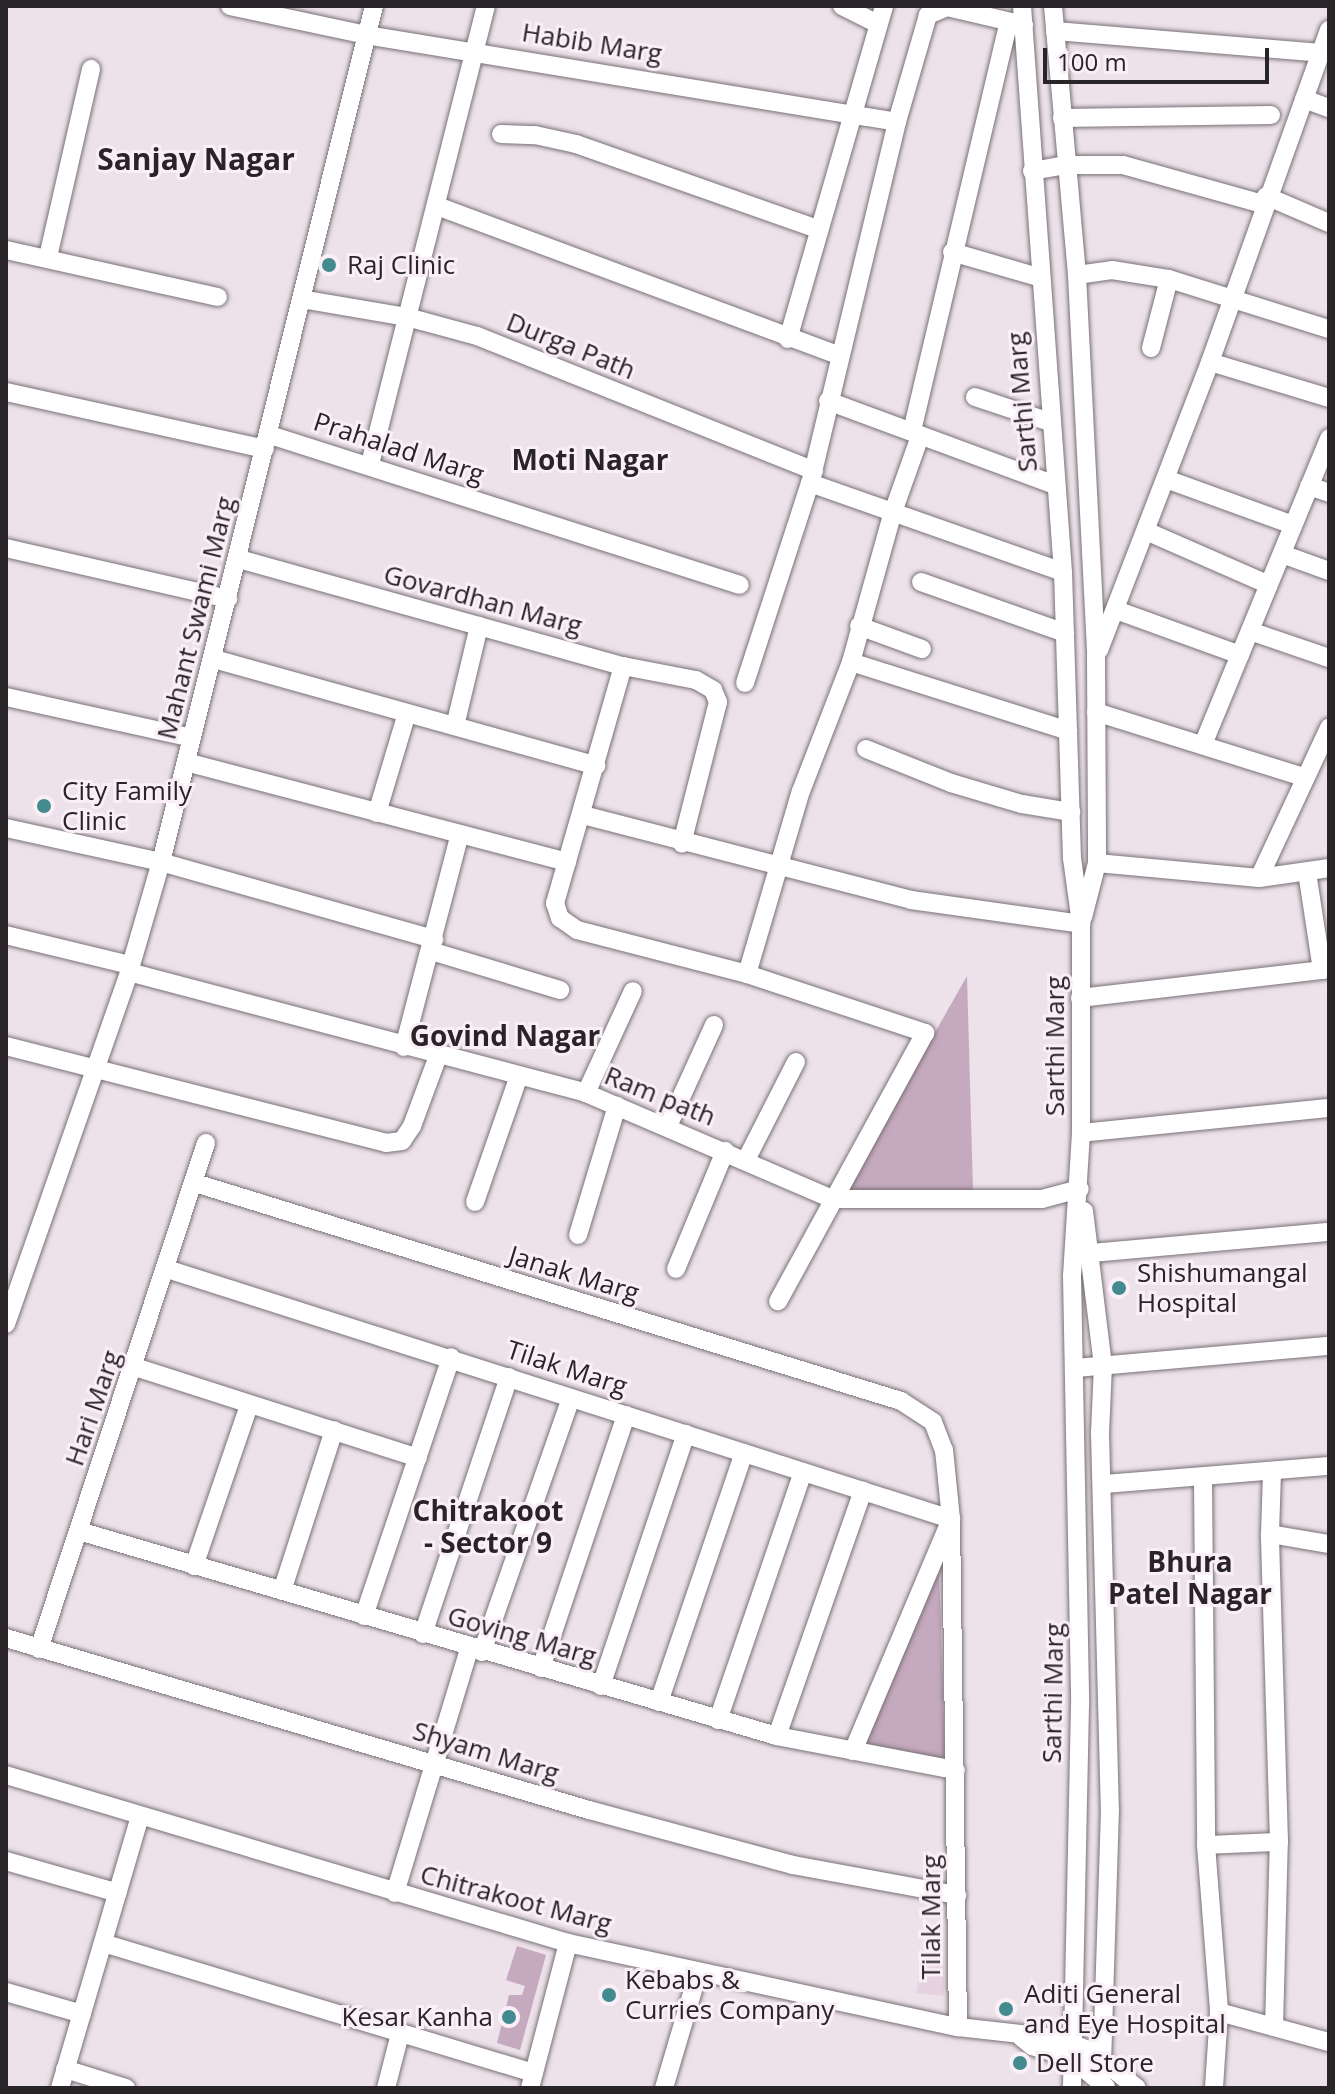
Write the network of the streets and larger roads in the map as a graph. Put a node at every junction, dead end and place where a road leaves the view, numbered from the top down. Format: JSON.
{"nodes":[{"id":1,"x":230,"y":6,"type":"edge"},
{"id":2,"x":374,"y":6,"type":"edge"},
{"id":3,"x":486,"y":6,"type":"edge"},
{"id":4,"x":842,"y":6,"type":"edge"},
{"id":5,"x":884,"y":6,"type":"edge"},
{"id":6,"x":1053,"y":6,"type":"edge"},
{"id":7,"x":1018,"y":18,"type":"edge"},
{"id":8,"x":878,"y":24,"type":"junction"},
{"id":9,"x":1329,"y":30,"type":"edge"},
{"id":10,"x":1055,"y":31,"type":"junction"},
{"id":11,"x":366,"y":35,"type":"junction"},
{"id":12,"x":475,"y":51,"type":"junction"},
{"id":13,"x":1321,"y":53,"type":"junction"},
{"id":14,"x":91,"y":69,"type":"dead end"},
{"id":15,"x":1304,"y":99,"type":"junction"},
{"id":16,"x":1329,"y":108,"type":"edge"},
{"id":17,"x":852,"y":112,"type":"junction"},
{"id":18,"x":1271,"y":115,"type":"dead end"},
{"id":19,"x":1062,"y":118,"type":"junction"},
{"id":20,"x":897,"y":122,"type":"junction"},
{"id":21,"x":501,"y":134,"type":"dead end"},
{"id":22,"x":1066,"y":165,"type":"junction"},
{"id":23,"x":1032,"y":171,"type":"junction"},
{"id":24,"x":1265,"y":200,"type":"junction"},
{"id":25,"x":437,"y":206,"type":"junction"},
{"id":26,"x":1329,"y":223,"type":"edge"},
{"id":27,"x":818,"y":229,"type":"junction"},
{"id":28,"x":6,"y":250,"type":"edge"},
{"id":29,"x":952,"y":252,"type":"junction"},
{"id":30,"x":48,"y":257,"type":"junction"},
{"id":31,"x":1077,"y":275,"type":"junction"},
{"id":32,"x":1038,"y":277,"type":"junction"},
{"id":33,"x":1169,"y":279,"type":"junction"},
{"id":34,"x":218,"y":297,"type":"dead end"},
{"id":35,"x":301,"y":299,"type":"junction"},
{"id":36,"x":1232,"y":300,"type":"junction"},
{"id":37,"x":407,"y":317,"type":"junction"},
{"id":38,"x":1329,"y":329,"type":"edge"},
{"id":39,"x":788,"y":339,"type":"junction"},
{"id":40,"x":1151,"y":348,"type":"dead end"},
{"id":41,"x":838,"y":355,"type":"junction"},
{"id":42,"x":1210,"y":362,"type":"junction"},
{"id":43,"x":6,"y":392,"type":"edge"},
{"id":44,"x":975,"y":397,"type":"dead end"},
{"id":45,"x":1329,"y":398,"type":"edge"},
{"id":46,"x":828,"y":401,"type":"junction"},
{"id":47,"x":1050,"y":422,"type":"junction"},
{"id":48,"x":916,"y":434,"type":"junction"},
{"id":49,"x":1329,"y":438,"type":"edge"},
{"id":50,"x":268,"y":442,"type":"junction"},
{"id":51,"x":370,"y":464,"type":"junction"},
{"id":52,"x":1166,"y":479,"type":"junction"},
{"id":53,"x":816,"y":481,"type":"junction"},
{"id":54,"x":1055,"y":485,"type":"junction"},
{"id":55,"x":1309,"y":486,"type":"junction"},
{"id":56,"x":1329,"y":493,"type":"edge"},
{"id":57,"x":893,"y":512,"type":"junction"},
{"id":58,"x":1293,"y":525,"type":"junction"},
{"id":59,"x":1146,"y":531,"type":"junction"},
{"id":60,"x":6,"y":548,"type":"edge"},
{"id":61,"x":1282,"y":554,"type":"junction"},
{"id":62,"x":239,"y":559,"type":"junction"},
{"id":63,"x":1063,"y":568,"type":"junction"},
{"id":64,"x":1092,"y":569,"type":"junction"},
{"id":65,"x":1329,"y":571,"type":"edge"},
{"id":66,"x":921,"y":582,"type":"dead end"},
{"id":67,"x":740,"y":585,"type":"dead end"},
{"id":68,"x":1269,"y":585,"type":"junction"},
{"id":69,"x":228,"y":599,"type":"junction"},
{"id":70,"x":1116,"y":610,"type":"junction"},
{"id":71,"x":479,"y":626,"type":"junction"},
{"id":72,"x":859,"y":626,"type":"junction"},
{"id":73,"x":1250,"y":631,"type":"junction"},
{"id":74,"x":1065,"y":633,"type":"junction"},
{"id":75,"x":922,"y":649,"type":"dead end"},
{"id":76,"x":1240,"y":655,"type":"junction"},
{"id":77,"x":1096,"y":656,"type":"junction"},
{"id":78,"x":1329,"y":658,"type":"edge"},
{"id":79,"x":214,"y":659,"type":"junction"},
{"id":80,"x":851,"y":662,"type":"junction"},
{"id":81,"x":623,"y":666,"type":"junction"},
{"id":82,"x":745,"y":683,"type":"dead end"},
{"id":83,"x":6,"y":697,"type":"edge"},
{"id":84,"x":1096,"y":712,"type":"junction"},
{"id":85,"x":407,"y":713,"type":"junction"},
{"id":86,"x":455,"y":726,"type":"junction"},
{"id":87,"x":1329,"y":728,"type":"edge"},
{"id":88,"x":1068,"y":731,"type":"junction"},
{"id":89,"x":192,"y":738,"type":"junction"},
{"id":90,"x":1204,"y":742,"type":"junction"},
{"id":91,"x":866,"y":749,"type":"dead end"},
{"id":92,"x":1329,"y":758,"type":"edge"},
{"id":93,"x":186,"y":762,"type":"junction"},
{"id":94,"x":596,"y":766,"type":"junction"},
{"id":95,"x":1307,"y":769,"type":"junction"},
{"id":96,"x":1071,"y":812,"type":"junction"},
{"id":97,"x":377,"y":813,"type":"junction"},
{"id":98,"x":583,"y":815,"type":"junction"},
{"id":99,"x":6,"y":828,"type":"edge"},
{"id":100,"x":459,"y":837,"type":"junction"},
{"id":101,"x":682,"y":843,"type":"junction"},
{"id":102,"x":161,"y":862,"type":"junction"},
{"id":103,"x":567,"y":862,"type":"junction"},
{"id":104,"x":1097,"y":863,"type":"junction"},
{"id":105,"x":777,"y":868,"type":"junction"},
{"id":106,"x":1329,"y":868,"type":"edge"},
{"id":107,"x":1307,"y":872,"type":"junction"},
{"id":108,"x":1259,"y":878,"type":"junction"},
{"id":109,"x":1081,"y":924,"type":"junction"},
{"id":110,"x":6,"y":935,"type":"edge"},
{"id":111,"x":433,"y":945,"type":"junction"},
{"id":112,"x":130,"y":968,"type":"junction"},
{"id":113,"x":1326,"y":970,"type":"edge"},
{"id":114,"x":747,"y":974,"type":"junction"},
{"id":115,"x":560,"y":990,"type":"dead end"},
{"id":116,"x":633,"y":991,"type":"dead end"},
{"id":117,"x":1080,"y":998,"type":"junction"},
{"id":118,"x":714,"y":1025,"type":"dead end"},
{"id":119,"x":6,"y":1046,"type":"edge"},
{"id":120,"x":404,"y":1047,"type":"junction"},
{"id":121,"x":438,"y":1056,"type":"junction"},
{"id":122,"x":796,"y":1062,"type":"dead end"},
{"id":123,"x":97,"y":1066,"type":"junction"},
{"id":124,"x":519,"y":1076,"type":"junction"},
{"id":125,"x":586,"y":1093,"type":"junction"},
{"id":126,"x":617,"y":1106,"type":"junction"},
{"id":127,"x":1329,"y":1108,"type":"edge"},
{"id":128,"x":668,"y":1126,"type":"junction"},
{"id":129,"x":1081,"y":1133,"type":"junction"},
{"id":130,"x":206,"y":1143,"type":"dead end"},
{"id":131,"x":725,"y":1151,"type":"junction"},
{"id":132,"x":746,"y":1160,"type":"junction"},
{"id":133,"x":195,"y":1183,"type":"junction"},
{"id":134,"x":1080,"y":1189,"type":"junction"},
{"id":135,"x":832,"y":1199,"type":"junction"},
{"id":136,"x":475,"y":1202,"type":"dead end"},
{"id":137,"x":1329,"y":1232,"type":"edge"},
{"id":138,"x":578,"y":1235,"type":"dead end"},
{"id":139,"x":1092,"y":1253,"type":"junction"},
{"id":140,"x":167,"y":1269,"type":"junction"},
{"id":141,"x":676,"y":1269,"type":"dead end"},
{"id":142,"x":778,"y":1301,"type":"dead end"},
{"id":143,"x":6,"y":1324,"type":"edge"},
{"id":144,"x":1329,"y":1346,"type":"edge"},
{"id":145,"x":451,"y":1357,"type":"junction"},
{"id":146,"x":1103,"y":1365,"type":"junction"},
{"id":147,"x":135,"y":1367,"type":"junction"},
{"id":148,"x":1076,"y":1368,"type":"junction"},
{"id":149,"x":509,"y":1377,"type":"junction"},
{"id":150,"x":571,"y":1398,"type":"junction"},
{"id":151,"x":249,"y":1405,"type":"junction"},
{"id":152,"x":626,"y":1415,"type":"junction"},
{"id":153,"x":933,"y":1422,"type":"joint"},
{"id":154,"x":334,"y":1430,"type":"junction"},
{"id":155,"x":686,"y":1434,"type":"junction"},
{"id":156,"x":744,"y":1453,"type":"junction"},
{"id":157,"x":418,"y":1458,"type":"junction"},
{"id":158,"x":1329,"y":1466,"type":"edge"},
{"id":159,"x":803,"y":1472,"type":"junction"},
{"id":160,"x":1272,"y":1473,"type":"junction"},
{"id":161,"x":1203,"y":1480,"type":"junction"},
{"id":162,"x":1104,"y":1484,"type":"junction"},
{"id":163,"x":863,"y":1491,"type":"junction"},
{"id":164,"x":951,"y":1519,"type":"junction"},
{"id":165,"x":79,"y":1531,"type":"junction"},
{"id":166,"x":1270,"y":1534,"type":"junction"},
{"id":167,"x":1329,"y":1544,"type":"edge"},
{"id":168,"x":194,"y":1566,"type":"junction"},
{"id":169,"x":282,"y":1591,"type":"junction"},
{"id":170,"x":364,"y":1616,"type":"junction"},
{"id":171,"x":423,"y":1634,"type":"junction"},
{"id":172,"x":6,"y":1638,"type":"edge"},
{"id":173,"x":39,"y":1649,"type":"junction"},
{"id":174,"x":475,"y":1651,"type":"junction"},
{"id":175,"x":541,"y":1668,"type":"junction"},
{"id":176,"x":601,"y":1686,"type":"junction"},
{"id":177,"x":659,"y":1702,"type":"junction"},
{"id":178,"x":718,"y":1720,"type":"junction"},
{"id":179,"x":777,"y":1736,"type":"junction"},
{"id":180,"x":853,"y":1751,"type":"junction"},
{"id":181,"x":435,"y":1764,"type":"junction"},
{"id":182,"x":956,"y":1770,"type":"junction"},
{"id":183,"x":6,"y":1775,"type":"edge"},
{"id":184,"x":1077,"y":1804,"type":"junction"},
{"id":185,"x":1110,"y":1809,"type":"junction"},
{"id":186,"x":140,"y":1816,"type":"junction"},
{"id":187,"x":1279,"y":1842,"type":"junction"},
{"id":188,"x":1206,"y":1845,"type":"junction"},
{"id":189,"x":6,"y":1861,"type":"edge"},
{"id":190,"x":118,"y":1893,"type":"junction"},
{"id":191,"x":395,"y":1893,"type":"junction"},
{"id":192,"x":957,"y":1895,"type":"junction"},
{"id":193,"x":103,"y":1943,"type":"junction"},
{"id":194,"x":568,"y":1943,"type":"junction"},
{"id":195,"x":698,"y":1973,"type":"junction"},
{"id":196,"x":6,"y":1992,"type":"edge"},
{"id":197,"x":1219,"y":2012,"type":"junction"},
{"id":198,"x":82,"y":2014,"type":"junction"},
{"id":199,"x":958,"y":2027,"type":"junction"},
{"id":200,"x":1274,"y":2027,"type":"junction"},
{"id":201,"x":400,"y":2034,"type":"junction"},
{"id":202,"x":1329,"y":2042,"type":"edge"},
{"id":203,"x":1070,"y":2049,"type":"junction"},
{"id":204,"x":1101,"y":2061,"type":"junction"},
{"id":205,"x":65,"y":2069,"type":"junction"},
{"id":206,"x":532,"y":2081,"type":"edge"},
{"id":207,"x":1103,"y":2086,"type":"edge"},
{"id":208,"x":60,"y":2088,"type":"edge"},
{"id":209,"x":126,"y":2088,"type":"edge"},
{"id":210,"x":386,"y":2088,"type":"edge"},
{"id":211,"x":664,"y":2088,"type":"edge"},
{"id":212,"x":1072,"y":2088,"type":"edge"},
{"id":213,"x":1137,"y":2088,"type":"edge"},
{"id":214,"x":1214,"y":2088,"type":"edge"}],
"edges":[{"from":1,"to":11,"type":"street","name":"Habib Marg"},
{"from":2,"to":11,"type":"street","name":"Mahant Swami Marg"},
{"from":3,"to":12,"type":"street"},
{"from":4,"to":8,"type":"street"},
{"from":5,"to":8,"type":"street"},
{"from":6,"to":10,"type":"street"},
{"from":7,"to":20,"type":"street"},
{"from":7,"to":23,"type":"street","name":"Sarthi Marg"},
{"from":7,"to":29,"type":"street"},
{"from":8,"to":17,"type":"street"},
{"from":9,"to":13,"type":"street"},
{"from":10,"to":13,"type":"street"},
{"from":10,"to":19,"type":"street"},
{"from":11,"to":12,"type":"street","name":"Habib Marg"},
{"from":11,"to":35,"type":"street","name":"Mahant Swami Marg"},
{"from":12,"to":17,"type":"street","name":"Habib Marg"},
{"from":12,"to":25,"type":"street"},
{"from":13,"to":15,"type":"street"},
{"from":14,"to":30,"type":"street"},
{"from":15,"to":16,"type":"street"},
{"from":15,"to":24,"type":"street"},
{"from":17,"to":20,"type":"street","name":"Habib Marg"},
{"from":17,"to":27,"type":"street"},
{"from":18,"to":19,"type":"street"},
{"from":19,"to":22,"type":"street"},
{"from":20,"to":41,"type":"street"},
{"from":21,"to":27,"type":"street"},
{"from":22,"to":23,"type":"street"},
{"from":22,"to":24,"type":"street"},
{"from":22,"to":31,"type":"street"},
{"from":23,"to":32,"type":"street","name":"Sarthi Marg"},
{"from":24,"to":26,"type":"street"},
{"from":24,"to":36,"type":"street"},
{"from":25,"to":37,"type":"street"},
{"from":25,"to":39,"type":"street"},
{"from":27,"to":39,"type":"street"},
{"from":28,"to":30,"type":"street"},
{"from":29,"to":32,"type":"street"},
{"from":29,"to":48,"type":"street"},
{"from":30,"to":34,"type":"street"},
{"from":31,"to":33,"type":"street"},
{"from":31,"to":64,"type":"street"},
{"from":32,"to":47,"type":"street","name":"Sarthi Marg"},
{"from":33,"to":36,"type":"street"},
{"from":33,"to":40,"type":"street"},
{"from":35,"to":37,"type":"street","name":"Durga Path"},
{"from":35,"to":50,"type":"street","name":"Mahant Swami Marg"},
{"from":36,"to":38,"type":"street"},
{"from":36,"to":42,"type":"street"},
{"from":37,"to":51,"type":"street"},
{"from":37,"to":53,"type":"street","name":"Durga Path"},
{"from":39,"to":41,"type":"street"},
{"from":41,"to":46,"type":"street"},
{"from":42,"to":45,"type":"street"},
{"from":42,"to":52,"type":"street"},
{"from":43,"to":50,"type":"street","name":"Prahalad Marg"},
{"from":44,"to":47,"type":"street"},
{"from":46,"to":48,"type":"street"},
{"from":46,"to":53,"type":"street"},
{"from":47,"to":54,"type":"street","name":"Sarthi Marg"},
{"from":48,"to":54,"type":"street"},
{"from":48,"to":57,"type":"street"},
{"from":49,"to":55,"type":"street"},
{"from":50,"to":51,"type":"street","name":"Prahalad Marg"},
{"from":50,"to":62,"type":"street","name":"Mahant Swami Marg"},
{"from":51,"to":67,"type":"street","name":"Prahalad Marg"},
{"from":52,"to":58,"type":"street"},
{"from":52,"to":59,"type":"street"},
{"from":53,"to":57,"type":"street","name":"Durga Path"},
{"from":53,"to":82,"type":"street"},
{"from":54,"to":63,"type":"street","name":"Sarthi Marg"},
{"from":55,"to":56,"type":"street"},
{"from":55,"to":58,"type":"street"},
{"from":57,"to":63,"type":"street","name":"Durga Path"},
{"from":57,"to":72,"type":"street"},
{"from":58,"to":61,"type":"street"},
{"from":59,"to":68,"type":"street"},
{"from":59,"to":70,"type":"street"},
{"from":60,"to":69,"type":"street"},
{"from":61,"to":65,"type":"street"},
{"from":61,"to":68,"type":"street"},
{"from":62,"to":69,"type":"street","name":"Mahant Swami Marg"},
{"from":62,"to":71,"type":"street","name":"Govardhan Marg"},
{"from":63,"to":64,"type":"street","name":"Durga Path"},
{"from":63,"to":74,"type":"street","name":"Sarthi Marg"},
{"from":64,"to":77,"type":"street"},
{"from":66,"to":74,"type":"street"},
{"from":68,"to":73,"type":"street"},
{"from":69,"to":79,"type":"street","name":"Mahant Swami Marg"},
{"from":70,"to":76,"type":"street"},
{"from":70,"to":77,"type":"street"},
{"from":71,"to":81,"type":"street","name":"Govardhan Marg"},
{"from":71,"to":86,"type":"street"},
{"from":72,"to":75,"type":"street"},
{"from":72,"to":80,"type":"street"},
{"from":73,"to":76,"type":"street"},
{"from":73,"to":78,"type":"street"},
{"from":74,"to":88,"type":"street","name":"Sarthi Marg"},
{"from":76,"to":90,"type":"street"},
{"from":77,"to":84,"type":"street"},
{"from":79,"to":85,"type":"street"},
{"from":79,"to":89,"type":"street","name":"Mahant Swami Marg"},
{"from":80,"to":88,"type":"street"},
{"from":80,"to":105,"type":"street"},
{"from":81,"to":94,"type":"street"},
{"from":81,"to":101,"type":"street","name":"Govardhan Marg"},
{"from":83,"to":89,"type":"street"},
{"from":84,"to":90,"type":"street"},
{"from":84,"to":104,"type":"street"},
{"from":85,"to":86,"type":"street"},
{"from":85,"to":97,"type":"street"},
{"from":86,"to":94,"type":"street"},
{"from":87,"to":95,"type":"street"},
{"from":88,"to":96,"type":"street","name":"Sarthi Marg"},
{"from":89,"to":93,"type":"street","name":"Mahant Swami Marg"},
{"from":90,"to":95,"type":"street"},
{"from":91,"to":96,"type":"street"},
{"from":92,"to":95,"type":"street"},
{"from":93,"to":97,"type":"street"},
{"from":93,"to":102,"type":"street","name":"Mahant Swami Marg"},
{"from":94,"to":98,"type":"street"},
{"from":95,"to":108,"type":"street"},
{"from":96,"to":109,"type":"street","name":"Sarthi Marg"},
{"from":97,"to":100,"type":"street"},
{"from":98,"to":101,"type":"street"},
{"from":98,"to":103,"type":"street"},
{"from":99,"to":102,"type":"street"},
{"from":100,"to":103,"type":"street"},
{"from":100,"to":111,"type":"street"},
{"from":101,"to":105,"type":"street"},
{"from":102,"to":111,"type":"street"},
{"from":102,"to":112,"type":"street","name":"Mahant Swami Marg"},
{"from":103,"to":114,"type":"street"},
{"from":104,"to":108,"type":"street"},
{"from":104,"to":109,"type":"street"},
{"from":105,"to":109,"type":"street"},
{"from":105,"to":114,"type":"street"},
{"from":106,"to":107,"type":"street"},
{"from":107,"to":108,"type":"street"},
{"from":107,"to":113,"type":"street"},
{"from":109,"to":117,"type":"street","name":"Sarthi Marg"},
{"from":110,"to":112,"type":"street","name":"Ram path"},
{"from":111,"to":115,"type":"street"},
{"from":111,"to":120,"type":"street"},
{"from":112,"to":120,"type":"street","name":"Ram path"},
{"from":112,"to":123,"type":"street","name":"Mahant Swami Marg"},
{"from":113,"to":117,"type":"street"},
{"from":114,"to":135,"type":"street"},
{"from":116,"to":125,"type":"street"},
{"from":117,"to":129,"type":"street","name":"Sarthi Marg"},
{"from":118,"to":128,"type":"street"},
{"from":119,"to":123,"type":"street"},
{"from":120,"to":121,"type":"street","name":"Ram path"},
{"from":121,"to":123,"type":"street"},
{"from":121,"to":124,"type":"street","name":"Ram path"},
{"from":122,"to":132,"type":"street"},
{"from":123,"to":143,"type":"street","name":"Mahant Swami Marg"},
{"from":124,"to":125,"type":"street","name":"Ram path"},
{"from":124,"to":136,"type":"street"},
{"from":125,"to":126,"type":"street","name":"Ram path"},
{"from":126,"to":128,"type":"street","name":"Ram path"},
{"from":126,"to":138,"type":"street"},
{"from":127,"to":129,"type":"street"},
{"from":128,"to":131,"type":"street","name":"Ram path"},
{"from":129,"to":134,"type":"street","name":"Sarthi Marg"},
{"from":130,"to":133,"type":"street","name":"Hari Marg"},
{"from":131,"to":132,"type":"street","name":"Ram path"},
{"from":131,"to":141,"type":"street"},
{"from":132,"to":135,"type":"street","name":"Ram path"},
{"from":133,"to":140,"type":"street","name":"Hari Marg"},
{"from":133,"to":153,"type":"street","name":"Janak Marg"},
{"from":134,"to":135,"type":"street","name":"Ram path"},
{"from":134,"to":139,"type":"street","name":"Sarthi Marg"},
{"from":134,"to":148,"type":"street","name":"Sarthi Marg"},
{"from":135,"to":142,"type":"street"},
{"from":137,"to":139,"type":"street"},
{"from":139,"to":146,"type":"street","name":"Sarthi Marg"},
{"from":140,"to":145,"type":"street","name":"Tilak Marg"},
{"from":140,"to":147,"type":"street","name":"Hari Marg"},
{"from":144,"to":146,"type":"street"},
{"from":145,"to":149,"type":"street","name":"Tilak Marg"},
{"from":145,"to":157,"type":"street"},
{"from":146,"to":148,"type":"street"},
{"from":146,"to":162,"type":"street","name":"Sarthi Marg"},
{"from":147,"to":151,"type":"street"},
{"from":147,"to":165,"type":"street","name":"Hari Marg"},
{"from":148,"to":184,"type":"street","name":"Sarthi Marg"},
{"from":149,"to":150,"type":"street","name":"Tilak Marg"},
{"from":149,"to":171,"type":"street"},
{"from":150,"to":152,"type":"street","name":"Tilak Marg"},
{"from":150,"to":174,"type":"street"},
{"from":151,"to":154,"type":"street"},
{"from":151,"to":168,"type":"street"},
{"from":152,"to":155,"type":"street","name":"Tilak Marg"},
{"from":152,"to":175,"type":"street"},
{"from":153,"to":164,"type":"street","name":"Tilak Marg"},
{"from":154,"to":157,"type":"street"},
{"from":154,"to":169,"type":"street"},
{"from":155,"to":156,"type":"street","name":"Tilak Marg"},
{"from":155,"to":176,"type":"street"},
{"from":156,"to":159,"type":"street","name":"Tilak Marg"},
{"from":156,"to":177,"type":"street"},
{"from":157,"to":170,"type":"street"},
{"from":158,"to":160,"type":"street"},
{"from":159,"to":163,"type":"street","name":"Tilak Marg"},
{"from":159,"to":178,"type":"street"},
{"from":160,"to":161,"type":"street"},
{"from":160,"to":166,"type":"street"},
{"from":161,"to":162,"type":"street"},
{"from":161,"to":188,"type":"street"},
{"from":162,"to":185,"type":"street","name":"Sarthi Marg"},
{"from":163,"to":164,"type":"street","name":"Tilak Marg"},
{"from":163,"to":179,"type":"street"},
{"from":164,"to":180,"type":"street"},
{"from":164,"to":182,"type":"street","name":"Tilak Marg"},
{"from":165,"to":168,"type":"street","name":"Goving Marg"},
{"from":165,"to":173,"type":"street","name":"Hari Marg"},
{"from":166,"to":167,"type":"street"},
{"from":166,"to":187,"type":"street"},
{"from":168,"to":169,"type":"street","name":"Goving Marg"},
{"from":169,"to":170,"type":"street","name":"Goving Marg"},
{"from":170,"to":171,"type":"street","name":"Goving Marg"},
{"from":171,"to":174,"type":"street","name":"Goving Marg"},
{"from":172,"to":173,"type":"street","name":"Shyam Marg"},
{"from":173,"to":181,"type":"street","name":"Shyam Marg"},
{"from":174,"to":175,"type":"street","name":"Goving Marg"},
{"from":174,"to":181,"type":"street"},
{"from":175,"to":176,"type":"street","name":"Goving Marg"},
{"from":176,"to":177,"type":"street","name":"Goving Marg"},
{"from":177,"to":178,"type":"street","name":"Goving Marg"},
{"from":178,"to":179,"type":"street","name":"Goving Marg"},
{"from":179,"to":180,"type":"street","name":"Goving Marg"},
{"from":180,"to":182,"type":"street","name":"Goving Marg"},
{"from":181,"to":191,"type":"street"},
{"from":181,"to":192,"type":"street","name":"Shyam Marg"},
{"from":182,"to":192,"type":"street","name":"Tilak Marg"},
{"from":183,"to":186,"type":"street","name":"Chitrakoot Marg"},
{"from":184,"to":185,"type":"street"},
{"from":184,"to":203,"type":"street","name":"Sarthi Marg"},
{"from":185,"to":204,"type":"street","name":"Sarthi Marg"},
{"from":186,"to":190,"type":"street"},
{"from":186,"to":191,"type":"street","name":"Chitrakoot Marg"},
{"from":187,"to":188,"type":"street"},
{"from":187,"to":200,"type":"street"},
{"from":188,"to":197,"type":"street"},
{"from":189,"to":190,"type":"street"},
{"from":190,"to":193,"type":"street"},
{"from":191,"to":194,"type":"street","name":"Chitrakoot Marg"},
{"from":192,"to":199,"type":"street","name":"Tilak Marg"},
{"from":193,"to":198,"type":"street"},
{"from":193,"to":201,"type":"street"},
{"from":194,"to":195,"type":"street","name":"Chitrakoot Marg"},
{"from":194,"to":206,"type":"street"},
{"from":195,"to":199,"type":"street","name":"Chitrakoot Marg"},
{"from":195,"to":211,"type":"street"},
{"from":196,"to":198,"type":"street"},
{"from":197,"to":200,"type":"street"},
{"from":197,"to":214,"type":"street"},
{"from":198,"to":205,"type":"street"},
{"from":199,"to":203,"type":"street","name":"Chitrakoot Marg"},
{"from":200,"to":202,"type":"street"},
{"from":201,"to":206,"type":"street"},
{"from":201,"to":210,"type":"street"},
{"from":203,"to":204,"type":"street","name":"Chitrakoot Marg"},
{"from":203,"to":207,"type":"street","name":"Chitrakoot Marg"},
{"from":203,"to":212,"type":"street","name":"Sarthi Marg"},
{"from":204,"to":207,"type":"street","name":"Sarthi Marg"},
{"from":204,"to":213,"type":"street","name":"Chitrakoot Marg"},
{"from":205,"to":208,"type":"street"},
{"from":205,"to":209,"type":"street"}]}
